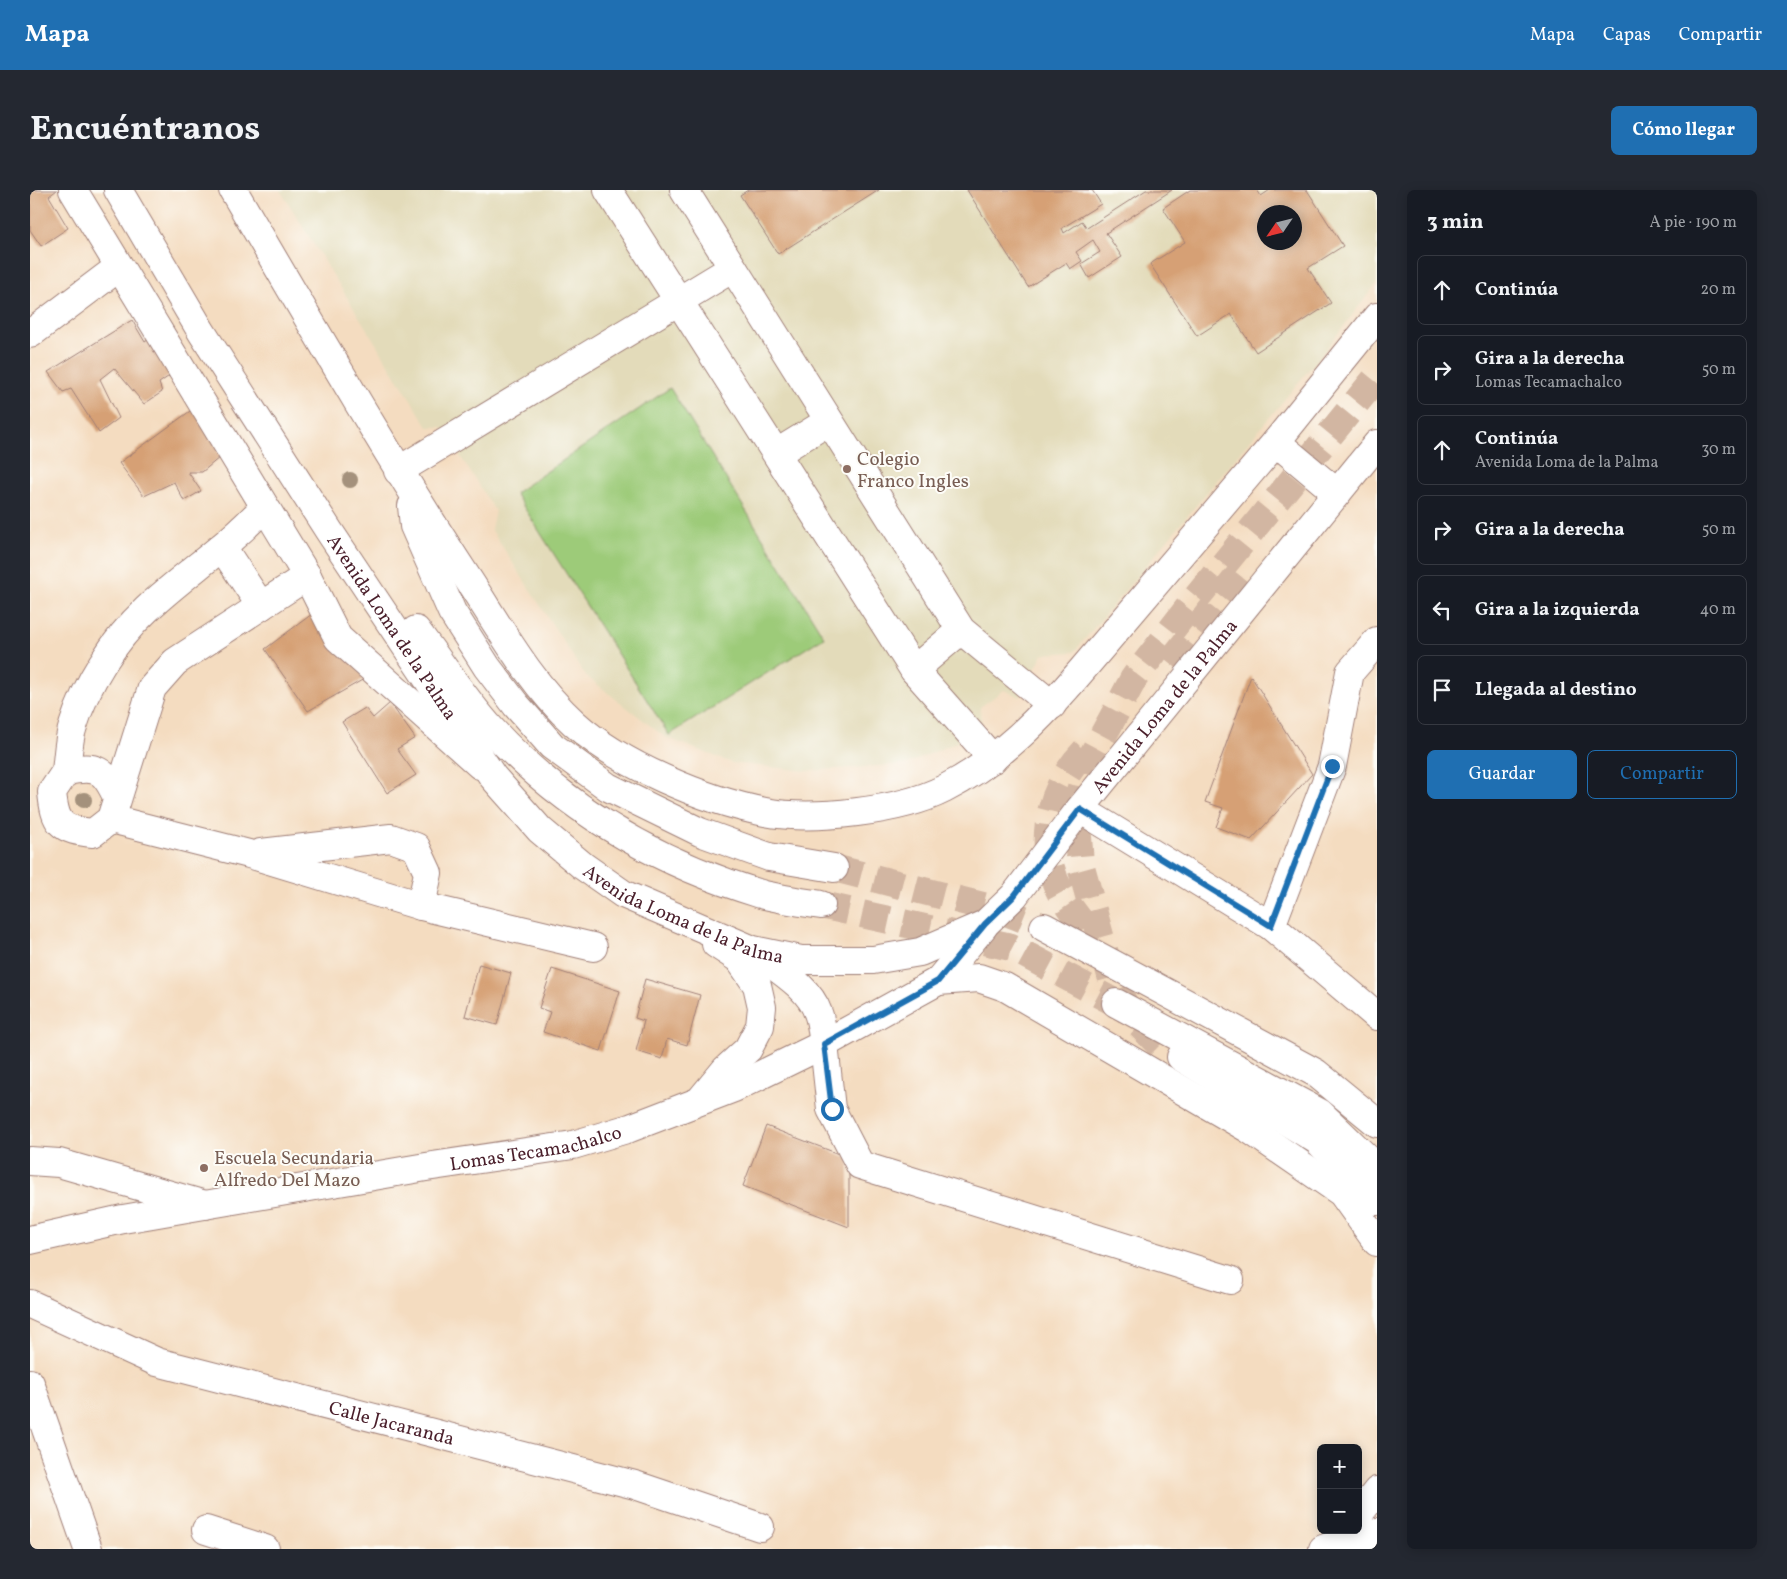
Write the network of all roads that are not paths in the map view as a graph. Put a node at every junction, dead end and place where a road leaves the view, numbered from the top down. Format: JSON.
{"nodes":[{"id":1,"x":74,"y":190,"type":"edge"},
{"id":2,"x":118,"y":190,"type":"edge"},
{"id":3,"x":233,"y":190,"type":"edge"},
{"id":4,"x":608,"y":190,"type":"edge"},
{"id":5,"x":684,"y":190,"type":"edge"},
{"id":6,"x":119,"y":267,"type":"junction"},
{"id":7,"x":733,"y":268,"type":"junction"},
{"id":8,"x":679,"y":299,"type":"junction"},
{"id":9,"x":1377,"y":317,"type":"edge"},
{"id":10,"x":30,"y":334,"type":"edge"},
{"id":11,"x":829,"y":421,"type":"junction"},
{"id":12,"x":1276,"y":442,"type":"junction"},
{"id":13,"x":1377,"y":444,"type":"edge"},
{"id":14,"x":778,"y":453,"type":"junction"},
{"id":15,"x":404,"y":480,"type":"junction"},
{"id":16,"x":1338,"y":493,"type":"junction"},
{"id":17,"x":264,"y":507,"type":"junction"},
{"id":18,"x":329,"y":531,"type":"junction"},
{"id":19,"x":222,"y":547,"type":"junction"},
{"id":20,"x":307,"y":576,"type":"junction"},
{"id":21,"x":261,"y":606,"type":"junction"},
{"id":22,"x":961,"y":630,"type":"junction"},
{"id":23,"x":1377,"y":640,"type":"edge"},
{"id":24,"x":914,"y":670,"type":"junction"},
{"id":25,"x":1052,"y":705,"type":"junction"},
{"id":26,"x":993,"y":759,"type":"junction"},
{"id":27,"x":493,"y":777,"type":"junction"},
{"id":28,"x":49,"y":783,"type":"edge"},
{"id":29,"x":114,"y":808,"type":"junction"},
{"id":30,"x":1080,"y":809,"type":"junction"},
{"id":31,"x":249,"y":854,"type":"junction"},
{"id":32,"x":834,"y":868,"type":"tunnel mouth"},
{"id":33,"x":821,"y":905,"type":"tunnel mouth"},
{"id":34,"x":422,"y":906,"type":"junction"},
{"id":35,"x":677,"y":918,"type":"junction"},
{"id":36,"x":985,"y":924,"type":"junction"},
{"id":37,"x":1271,"y":926,"type":"junction"},
{"id":38,"x":1044,"y":927,"type":"tunnel mouth"},
{"id":39,"x":1096,"y":940,"type":"tunnel mouth"},
{"id":40,"x":593,"y":947,"type":"dead end"},
{"id":41,"x":753,"y":950,"type":"junction"},
{"id":42,"x":1142,"y":980,"type":"junction"},
{"id":43,"x":938,"y":981,"type":"junction"},
{"id":44,"x":1116,"y":1003,"type":"tunnel mouth"},
{"id":45,"x":1377,"y":1016,"type":"edge"},
{"id":46,"x":824,"y":1044,"type":"junction"},
{"id":47,"x":1160,"y":1044,"type":"tunnel mouth"},
{"id":48,"x":697,"y":1104,"type":"junction"},
{"id":49,"x":1377,"y":1124,"type":"edge"},
{"id":50,"x":30,"y":1161,"type":"edge"},
{"id":51,"x":1377,"y":1168,"type":"edge"},
{"id":52,"x":1377,"y":1201,"type":"edge"},
{"id":53,"x":205,"y":1205,"type":"junction"},
{"id":54,"x":30,"y":1240,"type":"edge"},
{"id":55,"x":1377,"y":1242,"type":"edge"},
{"id":56,"x":1230,"y":1280,"type":"dead end"},
{"id":57,"x":30,"y":1304,"type":"edge"},
{"id":58,"x":30,"y":1383,"type":"edge"},
{"id":59,"x":1377,"y":1491,"type":"edge"},
{"id":60,"x":1362,"y":1510,"type":"edge"},
{"id":61,"x":760,"y":1527,"type":"dead end"},
{"id":62,"x":206,"y":1530,"type":"dead end"},
{"id":63,"x":1377,"y":1532,"type":"edge"},
{"id":64,"x":1343,"y":1534,"type":"edge"},
{"id":65,"x":88,"y":1549,"type":"edge"},
{"id":66,"x":266,"y":1549,"type":"edge"},
{"id":67,"x":1323,"y":1549,"type":"edge"},
{"id":68,"x":1358,"y":1549,"type":"edge"}],
"edges":[{"from":1,"to":6,"type":"main road"},
{"from":2,"to":18,"type":"main road","name":"Avenida Loma de la Palma"},
{"from":3,"to":15,"type":"main road"},
{"from":4,"to":8,"type":"main road"},
{"from":5,"to":7,"type":"main road"},
{"from":6,"to":10,"type":"main road"},
{"from":6,"to":17,"type":"main road"},
{"from":7,"to":8,"type":"main road"},
{"from":7,"to":11,"type":"main road"},
{"from":8,"to":14,"type":"main road"},
{"from":8,"to":15,"type":"main road"},
{"from":9,"to":12,"type":"main road"},
{"from":11,"to":14,"type":"main road"},
{"from":11,"to":22,"type":"main road"},
{"from":12,"to":16,"type":"main road"},
{"from":12,"to":25,"type":"main road"},
{"from":13,"to":16,"type":"main road","name":"Avenida Loma de la Palma"},
{"from":14,"to":24,"type":"main road"},
{"from":15,"to":26,"type":"main road"},
{"from":15,"to":32,"type":"main road"},
{"from":16,"to":30,"type":"main road","name":"Avenida Loma de la Palma"},
{"from":17,"to":19,"type":"main road"},
{"from":17,"to":20,"type":"main road"},
{"from":18,"to":27,"type":"main road","name":"Avenida Loma de la Palma"},
{"from":18,"to":33,"type":"main road"},
{"from":19,"to":21,"type":"main road"},
{"from":19,"to":28,"type":"main road"},
{"from":20,"to":21,"type":"main road"},
{"from":20,"to":27,"type":"main road"},
{"from":21,"to":29,"type":"main road"},
{"from":22,"to":24,"type":"main road"},
{"from":22,"to":25,"type":"main road"},
{"from":23,"to":37,"type":"main road"},
{"from":24,"to":26,"type":"main road"},
{"from":25,"to":26,"type":"main road"},
{"from":27,"to":35,"type":"main road","name":"Avenida Loma de la Palma"},
{"from":28,"to":29,"type":"main road"},
{"from":28,"to":29,"type":"main road"},
{"from":29,"to":31,"type":"main road"},
{"from":30,"to":36,"type":"main road","name":"Avenida Loma de la Palma"},
{"from":30,"to":37,"type":"main road"},
{"from":31,"to":34,"type":"main road"},
{"from":31,"to":34,"type":"main road"},
{"from":34,"to":40,"type":"main road"},
{"from":35,"to":41,"type":"main road","name":"Avenida Loma de la Palma"},
{"from":35,"to":48,"type":"main road"},
{"from":36,"to":41,"type":"main road","name":"Avenida Loma de la Palma"},
{"from":36,"to":43,"type":"main road","name":"Lomas Tecamachalco"},
{"from":37,"to":45,"type":"main road"},
{"from":38,"to":42,"type":"main road"},
{"from":39,"to":42,"type":"main road"},
{"from":41,"to":46,"type":"main road"},
{"from":42,"to":49,"type":"main road"},
{"from":43,"to":46,"type":"main road","name":"Lomas Tecamachalco"},
{"from":43,"to":55,"type":"main road"},
{"from":44,"to":51,"type":"main road"},
{"from":46,"to":48,"type":"main road","name":"Lomas Tecamachalco"},
{"from":46,"to":56,"type":"main road"},
{"from":47,"to":52,"type":"main road"},
{"from":48,"to":53,"type":"main road","name":"Lomas Tecamachalco"},
{"from":50,"to":53,"type":"main road"},
{"from":53,"to":54,"type":"main road","name":"Lomas Tecamachalco"},
{"from":57,"to":61,"type":"main road","name":"Calle Jacaranda"},
{"from":58,"to":65,"type":"main road"},
{"from":59,"to":60,"type":"main road"},
{"from":62,"to":66,"type":"main road"},
{"from":63,"to":68,"type":"main road"},
{"from":64,"to":67,"type":"main road"}]}
